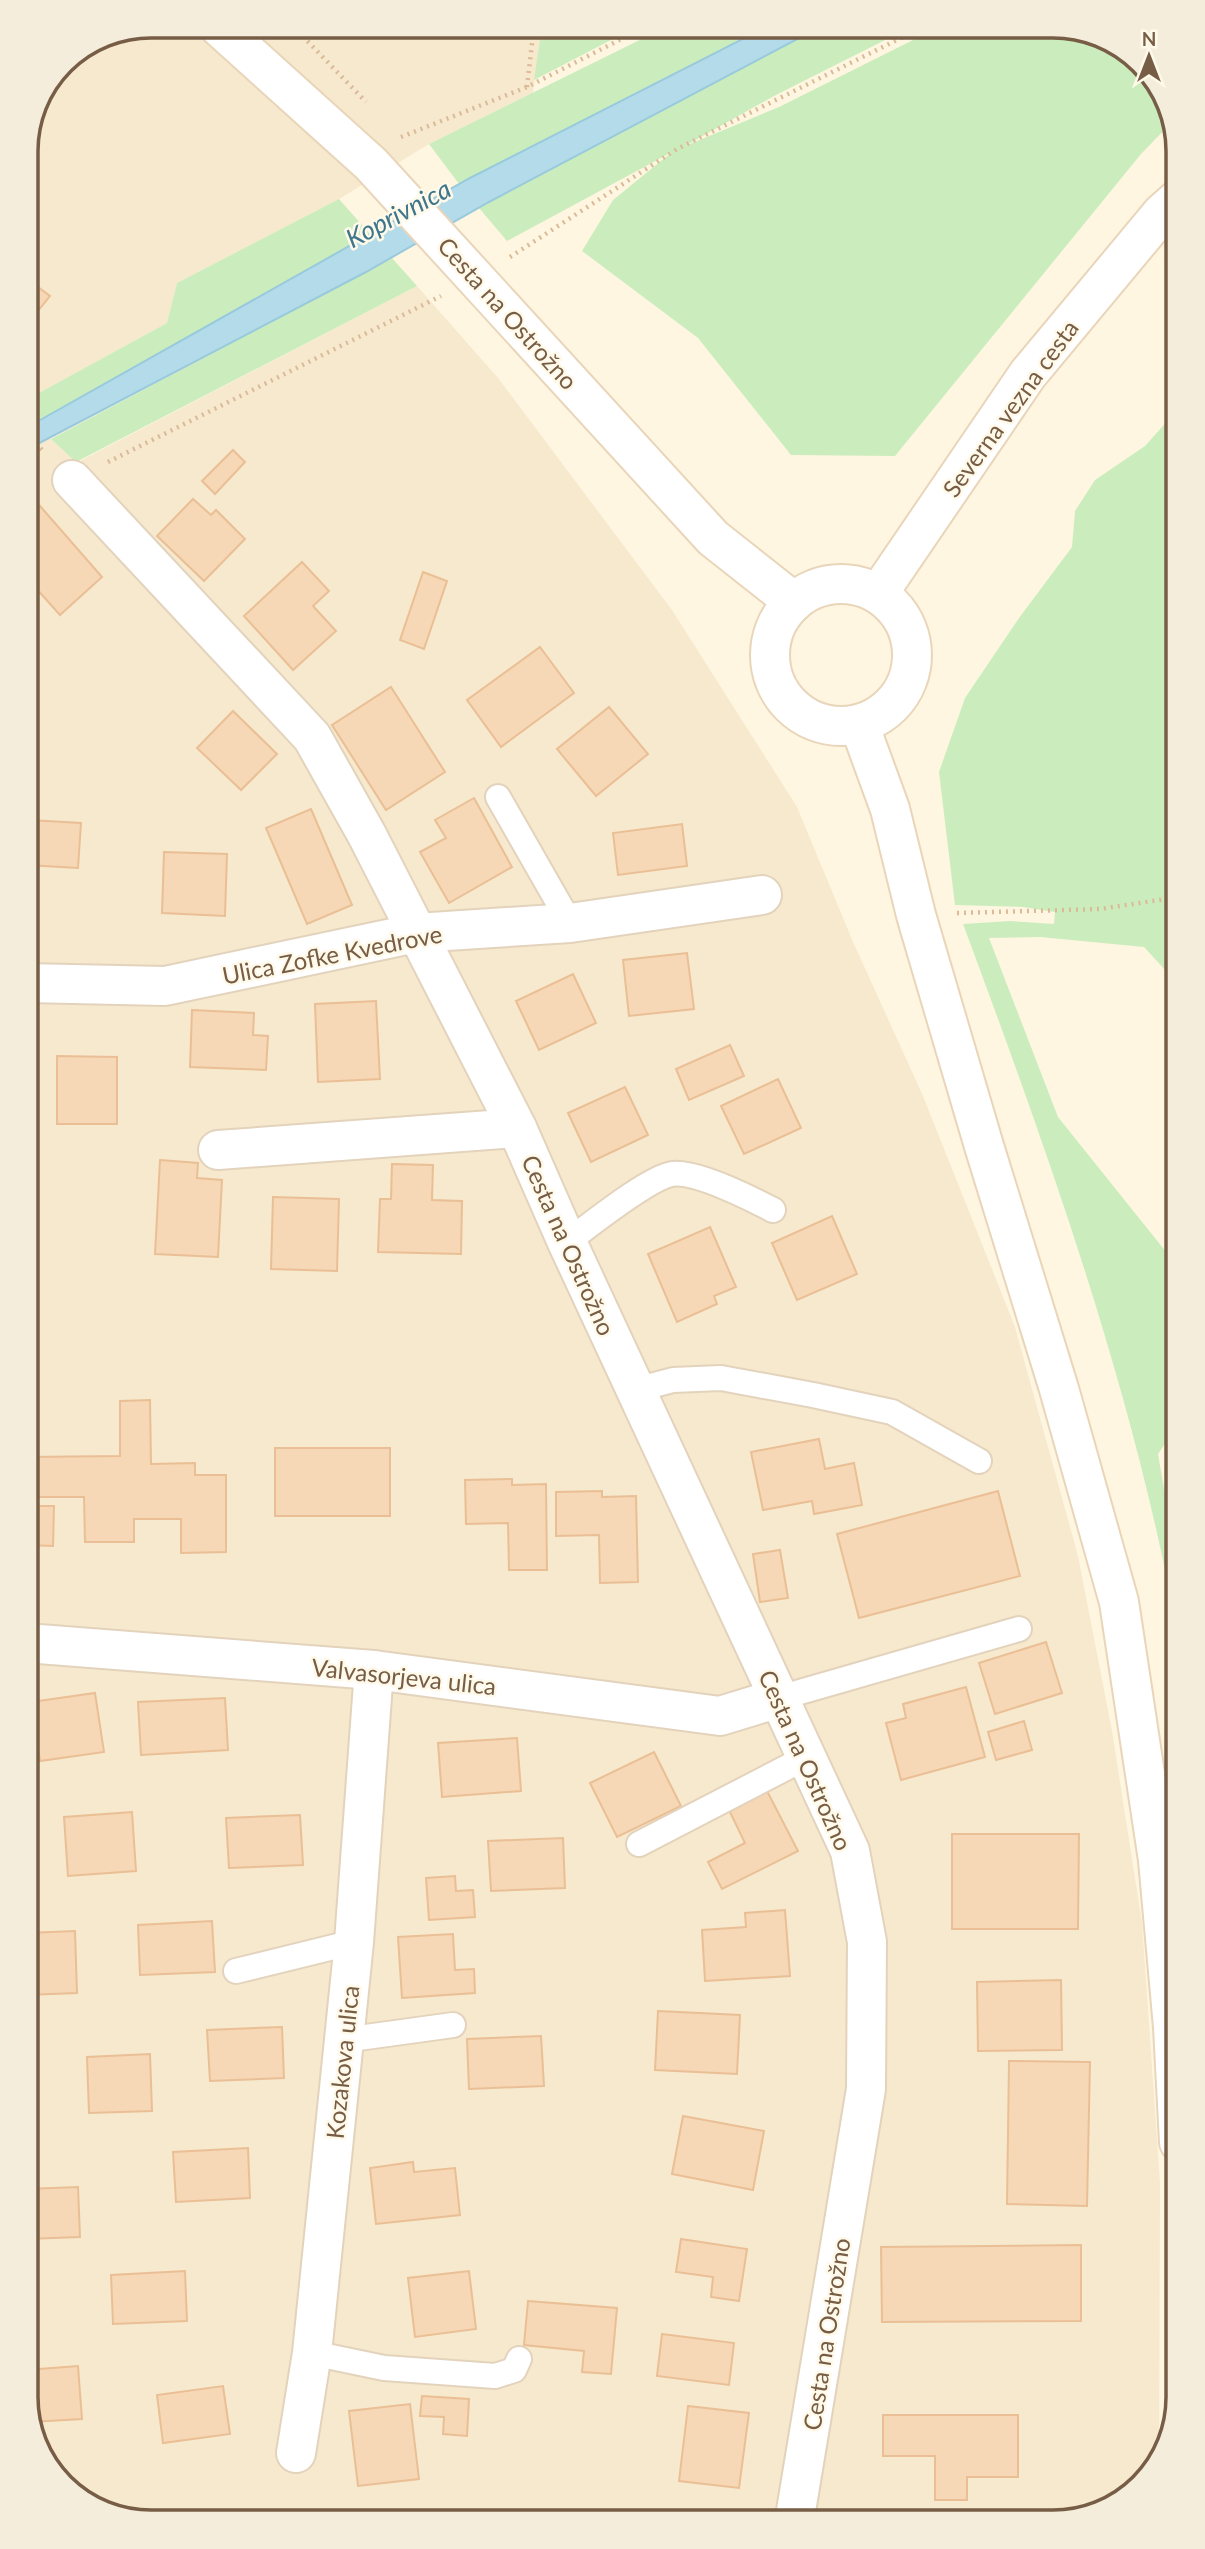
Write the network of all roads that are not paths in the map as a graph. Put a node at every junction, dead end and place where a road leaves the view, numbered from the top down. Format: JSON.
{"nodes":[{"id":1,"x":231,"y":38,"type":"edge"},
{"id":2,"x":1166,"y":210,"type":"edge"},
{"id":3,"x":72,"y":480,"type":"road end"},
{"id":4,"x":878,"y":594,"type":"junction"},
{"id":5,"x":793,"y":602,"type":"junction"},
{"id":6,"x":859,"y":724,"type":"junction"},
{"id":7,"x":498,"y":797,"type":"dead end"},
{"id":8,"x":762,"y":895,"type":"dead end"},
{"id":9,"x":570,"y":923,"type":"junction"},
{"id":10,"x":416,"y":933,"type":"junction"},
{"id":11,"x":39,"y":983,"type":"edge"},
{"id":12,"x":517,"y":1128,"type":"junction"},
{"id":13,"x":218,"y":1150,"type":"dead end"},
{"id":14,"x":773,"y":1210,"type":"dead end"},
{"id":15,"x":567,"y":1242,"type":"junction"},
{"id":16,"x":635,"y":1390,"type":"junction"},
{"id":17,"x":979,"y":1461,"type":"dead end"},
{"id":18,"x":1019,"y":1629,"type":"dead end"},
{"id":19,"x":38,"y":1644,"type":"edge"},
{"id":20,"x":374,"y":1670,"type":"junction"},
{"id":21,"x":779,"y":1698,"type":"junction"},
{"id":22,"x":807,"y":1757,"type":"junction"},
{"id":23,"x":639,"y":1844,"type":"dead end"},
{"id":24,"x":354,"y":1942,"type":"junction"},
{"id":25,"x":1166,"y":1949,"type":"edge"},
{"id":26,"x":236,"y":1971,"type":"dead end"},
{"id":27,"x":453,"y":2025,"type":"dead end"},
{"id":28,"x":344,"y":2040,"type":"junction"},
{"id":29,"x":312,"y":2353,"type":"junction"},
{"id":30,"x":519,"y":2359,"type":"dead end"},
{"id":31,"x":296,"y":2453,"type":"dead end"},
{"id":32,"x":796,"y":2510,"type":"edge"}],
"edges":[{"from":1,"to":5,"type":"street","name":"Cesta na Ostrožno"},
{"from":2,"to":4,"type":"street","name":"Severna vezna cesta"},
{"from":3,"to":10,"type":"street","name":"Cesta na Ostrožno"},
{"from":4,"to":5,"type":"street"},
{"from":4,"to":6,"type":"street"},
{"from":5,"to":6,"type":"street"},
{"from":6,"to":25,"type":"street"},
{"from":7,"to":9,"type":"lane"},
{"from":8,"to":9,"type":"street","name":"Ulica Zofke Kvedrove"},
{"from":9,"to":10,"type":"street","name":"Ulica Zofke Kvedrove"},
{"from":10,"to":11,"type":"street","name":"Ulica Zofke Kvedrove"},
{"from":10,"to":12,"type":"street","name":"Cesta na Ostrožno"},
{"from":12,"to":13,"type":"street","name":"Cesta na Ostrožno"},
{"from":12,"to":15,"type":"street","name":"Cesta na Ostrožno"},
{"from":14,"to":15,"type":"lane"},
{"from":15,"to":16,"type":"street","name":"Cesta na Ostrožno"},
{"from":16,"to":17,"type":"lane"},
{"from":16,"to":21,"type":"street","name":"Cesta na Ostrožno"},
{"from":18,"to":21,"type":"lane"},
{"from":19,"to":20,"type":"street","name":"Valvasorjeva ulica"},
{"from":20,"to":21,"type":"street","name":"Valvasorjeva ulica"},
{"from":20,"to":24,"type":"street","name":"Kozakova ulica"},
{"from":21,"to":22,"type":"street","name":"Cesta na Ostrožno"},
{"from":22,"to":23,"type":"lane"},
{"from":22,"to":32,"type":"street","name":"Cesta na Ostrožno"},
{"from":24,"to":26,"type":"lane"},
{"from":24,"to":28,"type":"street","name":"Kozakova ulica"},
{"from":27,"to":28,"type":"lane"},
{"from":28,"to":29,"type":"street","name":"Kozakova ulica"},
{"from":29,"to":30,"type":"lane"},
{"from":29,"to":31,"type":"street","name":"Kozakova ulica"}]}
